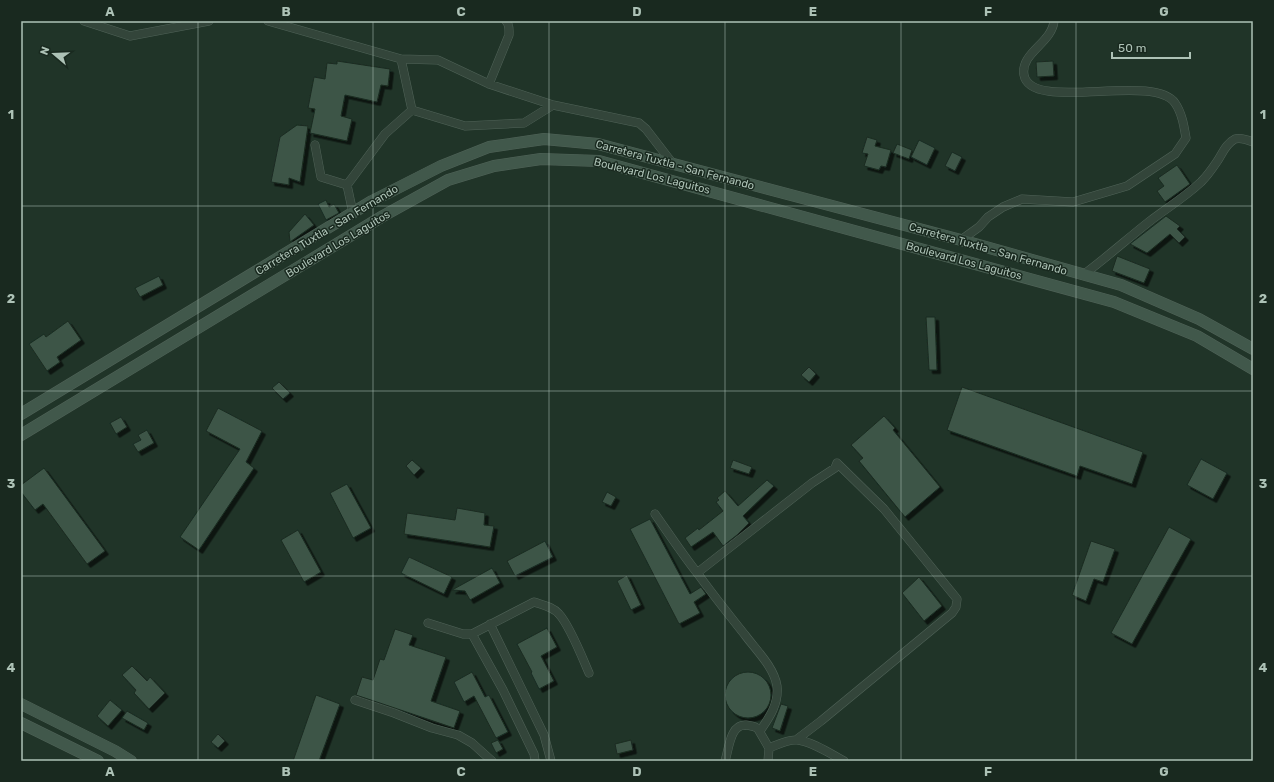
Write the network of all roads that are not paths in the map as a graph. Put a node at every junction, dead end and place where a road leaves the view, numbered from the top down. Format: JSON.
{"nodes":[{"id":1,"x":84,"y":21,"type":"edge"},
{"id":2,"x":209,"y":21,"type":"edge"},
{"id":3,"x":268,"y":21,"type":"edge"},
{"id":4,"x":506,"y":21,"type":"edge"},
{"id":5,"x":1054,"y":21,"type":"edge"},
{"id":6,"x":402,"y":59,"type":"junction"},
{"id":7,"x":488,"y":84,"type":"junction"},
{"id":8,"x":553,"y":105,"type":"junction"},
{"id":9,"x":412,"y":110,"type":"junction"},
{"id":10,"x":1253,"y":142,"type":"edge"},
{"id":11,"x":315,"y":145,"type":"dead end"},
{"id":12,"x":673,"y":164,"type":"junction"},
{"id":13,"x":347,"y":184,"type":"junction"},
{"id":14,"x":352,"y":213,"type":"junction"},
{"id":15,"x":961,"y":240,"type":"junction"},
{"id":16,"x":1028,"y":260,"type":"junction"},
{"id":17,"x":1083,"y":275,"type":"junction"},
{"id":18,"x":1023,"y":277,"type":"junction"},
{"id":19,"x":1253,"y":350,"type":"edge"},
{"id":20,"x":1253,"y":369,"type":"edge"},
{"id":21,"x":21,"y":414,"type":"edge"},
{"id":22,"x":21,"y":435,"type":"edge"},
{"id":23,"x":655,"y":514,"type":"dead end"},
{"id":24,"x":697,"y":573,"type":"junction"},
{"id":25,"x":428,"y":624,"type":"dead end"},
{"id":26,"x":490,"y":624,"type":"junction"},
{"id":27,"x":472,"y":634,"type":"junction"},
{"id":28,"x":589,"y":673,"type":"dead end"},
{"id":29,"x":355,"y":700,"type":"dead end"},
{"id":30,"x":21,"y":704,"type":"edge"},
{"id":31,"x":21,"y":723,"type":"edge"},
{"id":32,"x":760,"y":731,"type":"junction"},
{"id":33,"x":796,"y":740,"type":"junction"},
{"id":34,"x":769,"y":748,"type":"junction"},
{"id":35,"x":98,"y":761,"type":"edge"},
{"id":36,"x":131,"y":761,"type":"edge"},
{"id":37,"x":492,"y":761,"type":"edge"},
{"id":38,"x":535,"y":761,"type":"edge"},
{"id":39,"x":552,"y":761,"type":"edge"},
{"id":40,"x":725,"y":761,"type":"edge"},
{"id":41,"x":768,"y":761,"type":"edge"},
{"id":42,"x":844,"y":761,"type":"edge"}],
"edges":[{"from":1,"to":2,"type":"street"},
{"from":3,"to":6,"type":"street"},
{"from":4,"to":7,"type":"street"},
{"from":5,"to":15,"type":"street"},
{"from":6,"to":7,"type":"street"},
{"from":6,"to":9,"type":"street"},
{"from":7,"to":8,"type":"street"},
{"from":8,"to":9,"type":"street"},
{"from":8,"to":12,"type":"street"},
{"from":9,"to":13,"type":"street"},
{"from":10,"to":17,"type":"street"},
{"from":11,"to":13,"type":"street"},
{"from":12,"to":14,"type":"main road","name":"Carretera Tuxtla - San Fernando"},
{"from":12,"to":15,"type":"main road","name":"Carretera Tuxtla - San Fernando"},
{"from":13,"to":14,"type":"street"},
{"from":14,"to":21,"type":"main road","name":"Carretera Tuxtla - San Fernando"},
{"from":15,"to":16,"type":"main road","name":"Carretera Tuxtla - San Fernando"},
{"from":16,"to":17,"type":"main road","name":"Carretera Tuxtla - San Fernando"},
{"from":16,"to":18,"type":"main road"},
{"from":17,"to":19,"type":"main road","name":"Carretera Tuxtla - San Fernando"},
{"from":18,"to":20,"type":"main road","name":"Boulevard Los Laguitos"},
{"from":18,"to":22,"type":"main road","name":"Boulevard Los Laguitos"},
{"from":23,"to":24,"type":"street"},
{"from":24,"to":32,"type":"street"},
{"from":24,"to":33,"type":"street"},
{"from":25,"to":27,"type":"street"},
{"from":26,"to":27,"type":"street"},
{"from":26,"to":28,"type":"street"},
{"from":26,"to":39,"type":"street"},
{"from":27,"to":38,"type":"street"},
{"from":29,"to":37,"type":"street"},
{"from":30,"to":36,"type":"main road"},
{"from":31,"to":35,"type":"main road"},
{"from":32,"to":34,"type":"street"},
{"from":32,"to":40,"type":"street"},
{"from":33,"to":34,"type":"street"},
{"from":33,"to":42,"type":"street"},
{"from":34,"to":41,"type":"street"}]}
